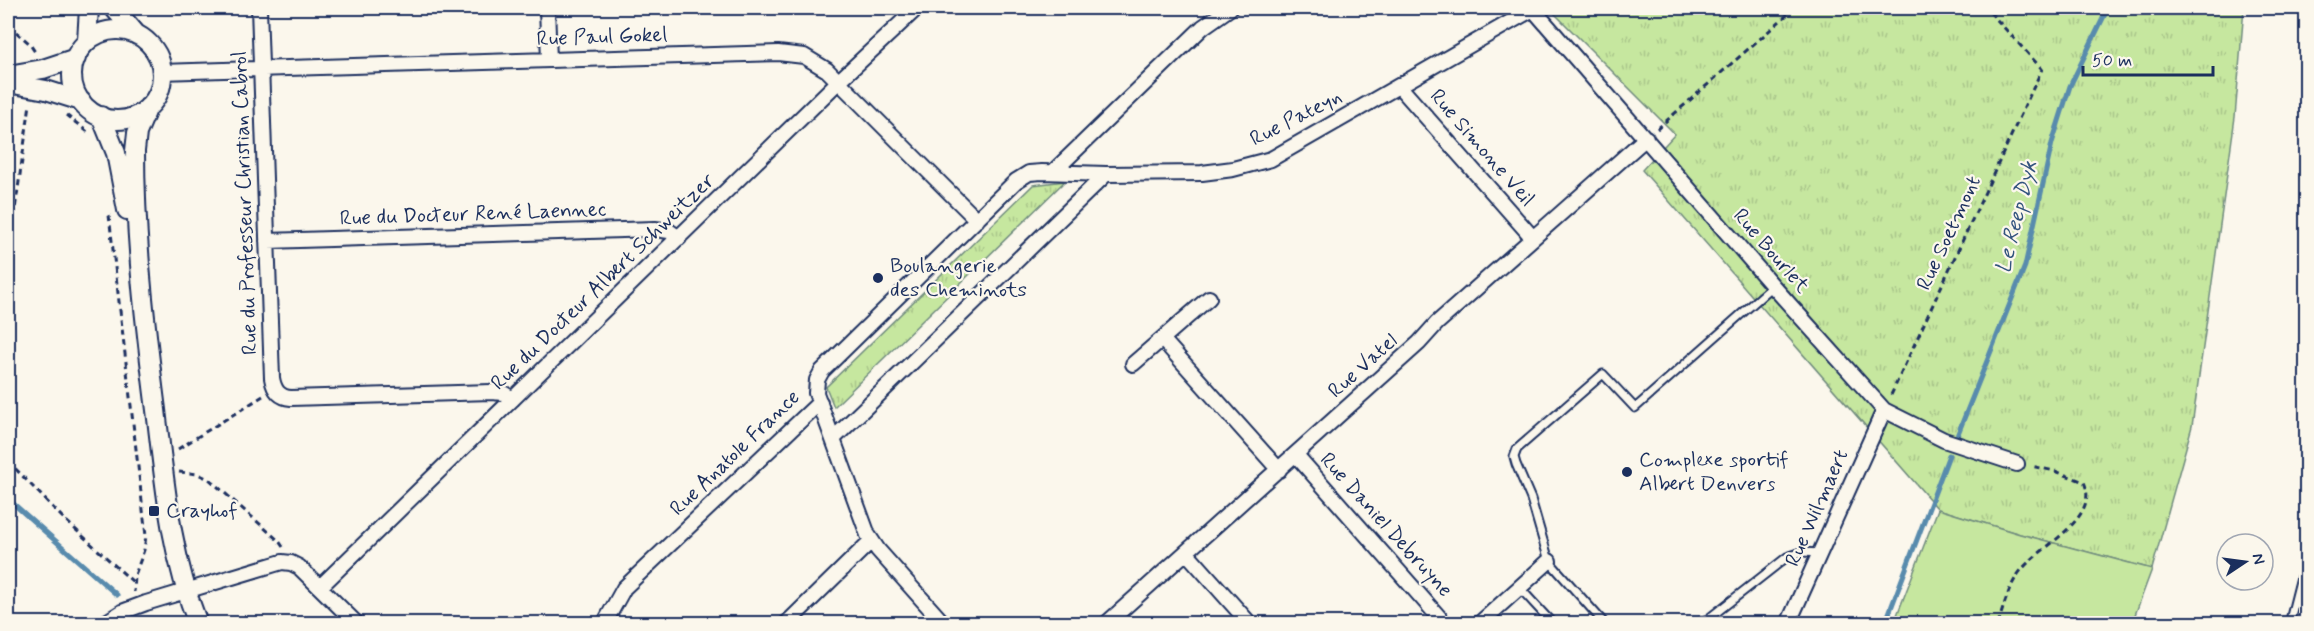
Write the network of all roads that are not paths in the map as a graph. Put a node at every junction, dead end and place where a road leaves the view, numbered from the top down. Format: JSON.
{"nodes":[{"id":1,"x":89,"y":8,"type":"edge"},
{"id":2,"x":114,"y":8,"type":"edge"},
{"id":3,"x":259,"y":8,"type":"edge"},
{"id":4,"x":547,"y":8,"type":"edge"},
{"id":5,"x":917,"y":8,"type":"edge"},
{"id":6,"x":1230,"y":8,"type":"edge"},
{"id":7,"x":1533,"y":9,"type":"joint"},
{"id":8,"x":137,"y":35,"type":"junction"},
{"id":9,"x":87,"y":41,"type":"junction"},
{"id":10,"x":76,"y":58,"type":"junction"},
{"id":11,"x":549,"y":60,"type":"junction"},
{"id":12,"x":261,"y":69,"type":"junction"},
{"id":13,"x":161,"y":72,"type":"junction"},
{"id":14,"x":8,"y":75,"type":"edge"},
{"id":15,"x":839,"y":81,"type":"junction"},
{"id":16,"x":8,"y":83,"type":"edge"},
{"id":17,"x":1399,"y":86,"type":"junction"},
{"id":18,"x":148,"y":107,"type":"junction"},
{"id":19,"x":90,"y":109,"type":"junction"},
{"id":20,"x":1646,"y":138,"type":"junction"},
{"id":21,"x":1053,"y":172,"type":"junction"},
{"id":22,"x":1106,"y":174,"type":"junction"},
{"id":23,"x":977,"y":220,"type":"junction"},
{"id":24,"x":679,"y":238,"type":"junction"},
{"id":25,"x":1533,"y":238,"type":"junction"},
{"id":26,"x":267,"y":240,"type":"junction"},
{"id":27,"x":138,"y":262,"type":"junction"},
{"id":28,"x":1773,"y":286,"type":"junction"},
{"id":29,"x":1209,"y":298,"type":"dead end"},
{"id":30,"x":1162,"y":339,"type":"junction"},
{"id":31,"x":1133,"y":364,"type":"dead end"},
{"id":32,"x":513,"y":399,"type":"junction"},
{"id":33,"x":820,"y":402,"type":"junction"},
{"id":34,"x":1884,"y":410,"type":"junction"},
{"id":35,"x":833,"y":439,"type":"junction"},
{"id":36,"x":1296,"y":455,"type":"junction"},
{"id":37,"x":2018,"y":464,"type":"road end"},
{"id":38,"x":1279,"y":470,"type":"junction"},
{"id":39,"x":871,"y":541,"type":"junction"},
{"id":40,"x":1186,"y":552,"type":"junction"},
{"id":41,"x":1820,"y":553,"type":"junction"},
{"id":42,"x":2307,"y":557,"type":"edge"},
{"id":43,"x":1549,"y":561,"type":"junction"},
{"id":44,"x":320,"y":587,"type":"junction"},
{"id":45,"x":1520,"y":587,"type":"junction"},
{"id":46,"x":186,"y":591,"type":"junction"},
{"id":47,"x":103,"y":624,"type":"edge"},
{"id":48,"x":198,"y":624,"type":"edge"},
{"id":49,"x":357,"y":624,"type":"edge"},
{"id":50,"x":604,"y":624,"type":"edge"},
{"id":51,"x":786,"y":624,"type":"edge"},
{"id":52,"x":944,"y":624,"type":"edge"},
{"id":53,"x":1106,"y":624,"type":"edge"},
{"id":54,"x":1250,"y":624,"type":"edge"},
{"id":55,"x":1446,"y":624,"type":"edge"},
{"id":56,"x":1479,"y":624,"type":"edge"},
{"id":57,"x":1552,"y":624,"type":"edge"},
{"id":58,"x":1605,"y":624,"type":"edge"},
{"id":59,"x":1695,"y":624,"type":"edge"},
{"id":60,"x":1788,"y":624,"type":"edge"},
{"id":61,"x":2289,"y":624,"type":"edge"}],
"edges":[{"from":1,"to":9,"type":"street"},
{"from":2,"to":8,"type":"street"},
{"from":3,"to":12,"type":"street","name":"Rue du Professeur Christian Cabrol"},
{"from":4,"to":11,"type":"street"},
{"from":5,"to":15,"type":"street","name":"Rue du Docteur Albert Schweitzer"},
{"from":6,"to":21,"type":"street"},
{"from":7,"to":17,"type":"street","name":"Rue Pateyn"},
{"from":7,"to":20,"type":"street","name":"Rue Bourlet"},
{"from":8,"to":9,"type":"street"},
{"from":8,"to":13,"type":"street"},
{"from":9,"to":10,"type":"street"},
{"from":10,"to":14,"type":"street"},
{"from":10,"to":19,"type":"street"},
{"from":11,"to":12,"type":"street","name":"Rue Paul Gokel"},
{"from":11,"to":15,"type":"street","name":"Rue Paul Gokel"},
{"from":12,"to":13,"type":"street","name":"Rue Paul Gokel"},
{"from":12,"to":26,"type":"street","name":"Rue du Professeur Christian Cabrol"},
{"from":13,"to":18,"type":"street"},
{"from":15,"to":23,"type":"street","name":"Rue Paul Gokel"},
{"from":15,"to":24,"type":"street","name":"Rue du Docteur Albert Schweitzer"},
{"from":16,"to":19,"type":"street"},
{"from":17,"to":22,"type":"street","name":"Rue Pateyn"},
{"from":17,"to":25,"type":"street","name":"Rue Simone Veil"},
{"from":18,"to":19,"type":"street"},
{"from":18,"to":27,"type":"street"},
{"from":19,"to":27,"type":"street"},
{"from":20,"to":25,"type":"street","name":"Rue Vatel"},
{"from":20,"to":28,"type":"street","name":"Rue Bourlet"},
{"from":21,"to":22,"type":"street","name":"Rue Pateyn"},
{"from":21,"to":23,"type":"street","name":"Rue Anatole France"},
{"from":22,"to":35,"type":"street"},
{"from":23,"to":33,"type":"street","name":"Rue Anatole France"},
{"from":24,"to":26,"type":"street","name":"Rue du Docteur René Laennec"},
{"from":24,"to":32,"type":"street","name":"Rue du Docteur Albert Schweitzer"},
{"from":25,"to":36,"type":"street","name":"Rue Vatel"},
{"from":26,"to":32,"type":"street","name":"Rue du Professeur Christian Cabrol"},
{"from":27,"to":46,"type":"street"},
{"from":28,"to":34,"type":"street","name":"Rue Bourlet"},
{"from":28,"to":43,"type":"lane"},
{"from":29,"to":30,"type":"street"},
{"from":30,"to":31,"type":"street"},
{"from":30,"to":38,"type":"street"},
{"from":32,"to":44,"type":"street","name":"Rue du Docteur Albert Schweitzer"},
{"from":33,"to":35,"type":"street"},
{"from":33,"to":50,"type":"street","name":"Rue Anatole France"},
{"from":34,"to":37,"type":"street","name":"Rue Bourlet"},
{"from":34,"to":41,"type":"street","name":"Rue Wilmaert"},
{"from":35,"to":39,"type":"street"},
{"from":36,"to":38,"type":"street","name":"Rue Vatel"},
{"from":36,"to":55,"type":"street","name":"Rue Daniel Debruyne"},
{"from":38,"to":40,"type":"street","name":"Rue Vatel"},
{"from":39,"to":51,"type":"street"},
{"from":39,"to":52,"type":"street"},
{"from":40,"to":53,"type":"street","name":"Rue Vatel"},
{"from":40,"to":54,"type":"street"},
{"from":41,"to":59,"type":"lane"},
{"from":41,"to":60,"type":"street","name":"Rue Wilmaert"},
{"from":42,"to":61,"type":"lane"},
{"from":43,"to":45,"type":"street"},
{"from":43,"to":58,"type":"lane"},
{"from":44,"to":46,"type":"street"},
{"from":44,"to":49,"type":"street"},
{"from":45,"to":56,"type":"street"},
{"from":45,"to":57,"type":"lane"},
{"from":46,"to":47,"type":"street"},
{"from":46,"to":48,"type":"street"}]}
